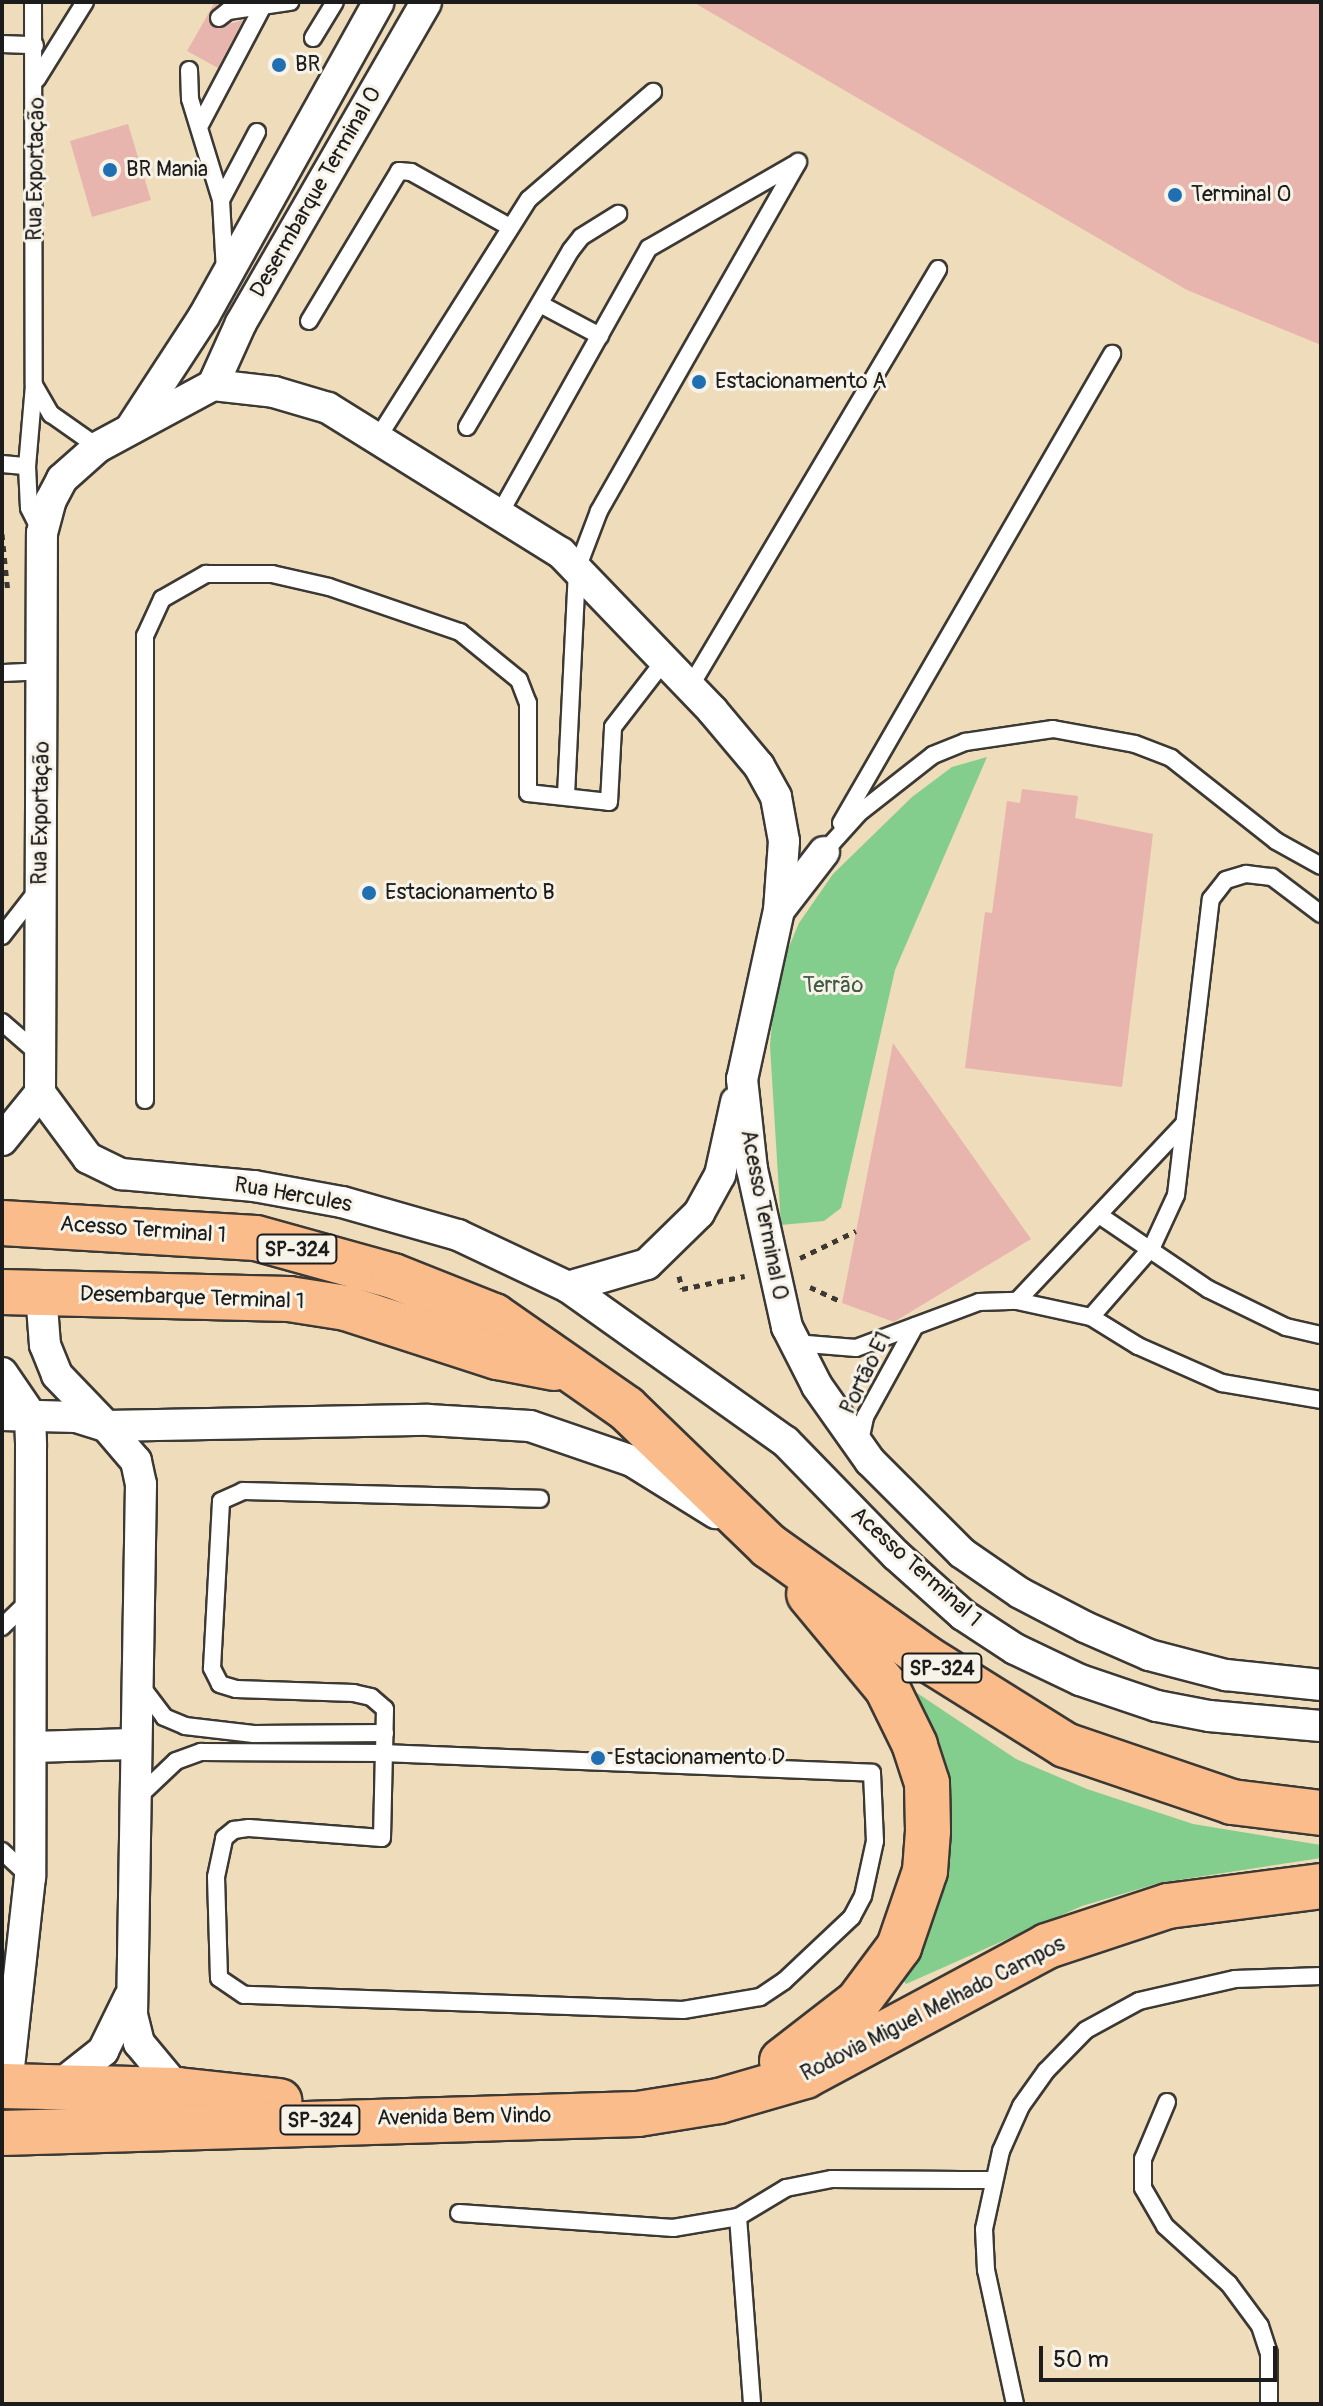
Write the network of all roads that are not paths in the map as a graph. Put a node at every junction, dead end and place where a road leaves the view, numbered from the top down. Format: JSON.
{"nodes":[{"id":1,"x":33,"y":2,"type":"edge"},
{"id":2,"x":85,"y":2,"type":"edge"},
{"id":3,"x":290,"y":2,"type":"edge"},
{"id":4,"x":335,"y":2,"type":"edge"},
{"id":5,"x":379,"y":2,"type":"edge"},
{"id":6,"x":426,"y":2,"type":"edge"},
{"id":7,"x":261,"y":10,"type":"junction"},
{"id":8,"x":219,"y":18,"type":"dead end"},
{"id":9,"x":313,"y":38,"type":"dead end"},
{"id":10,"x":2,"y":44,"type":"edge"},
{"id":11,"x":35,"y":45,"type":"junction"},
{"id":12,"x":189,"y":70,"type":"dead end"},
{"id":13,"x":37,"y":81,"type":"junction"},
{"id":14,"x":653,"y":92,"type":"dead end"},
{"id":15,"x":200,"y":125,"type":"junction"},
{"id":16,"x":257,"y":132,"type":"dead end"},
{"id":17,"x":221,"y":200,"type":"junction"},
{"id":18,"x":618,"y":214,"type":"dead end"},
{"id":19,"x":510,"y":227,"type":"junction"},
{"id":20,"x":938,"y":269,"type":"dead end"},
{"id":21,"x":225,"y":277,"type":"junction"},
{"id":22,"x":540,"y":304,"type":"junction"},
{"id":23,"x":309,"y":321,"type":"dead end"},
{"id":24,"x":600,"y":336,"type":"junction"},
{"id":25,"x":1112,"y":354,"type":"dead end"},
{"id":26,"x":34,"y":385,"type":"junction"},
{"id":27,"x":213,"y":385,"type":"junction"},
{"id":28,"x":467,"y":427,"type":"dead end"},
{"id":29,"x":131,"y":429,"type":"junction"},
{"id":30,"x":379,"y":436,"type":"junction"},
{"id":31,"x":98,"y":447,"type":"junction"},
{"id":32,"x":2,"y":464,"type":"edge"},
{"id":33,"x":27,"y":466,"type":"junction"},
{"id":34,"x":500,"y":513,"type":"junction"},
{"id":35,"x":42,"y":533,"type":"junction"},
{"id":36,"x":577,"y":569,"type":"junction"},
{"id":37,"x":664,"y":661,"type":"junction"},
{"id":38,"x":44,"y":671,"type":"junction"},
{"id":39,"x":2,"y":673,"type":"edge"},
{"id":40,"x":690,"y":687,"type":"junction"},
{"id":41,"x":566,"y":795,"type":"junction"},
{"id":42,"x":824,"y":852,"type":"junction"},
{"id":43,"x":1321,"y":866,"type":"edge"},
{"id":44,"x":40,"y":887,"type":"junction"},
{"id":45,"x":779,"y":910,"type":"junction"},
{"id":46,"x":1321,"y":914,"type":"edge"},
{"id":47,"x":2,"y":936,"type":"edge"},
{"id":48,"x":2,"y":1022,"type":"edge"},
{"id":49,"x":39,"y":1054,"type":"junction"},
{"id":50,"x":742,"y":1079,"type":"junction"},
{"id":51,"x":40,"y":1093,"type":"junction"},
{"id":52,"x":145,"y":1100,"type":"dead end"},
{"id":53,"x":1184,"y":1124,"type":"junction"},
{"id":54,"x":2,"y":1140,"type":"edge"},
{"id":55,"x":1099,"y":1215,"type":"junction"},
{"id":56,"x":2,"y":1223,"type":"edge"},
{"id":57,"x":1152,"y":1247,"type":"junction"},
{"id":58,"x":568,"y":1287,"type":"junction"},
{"id":59,"x":21,"y":1292,"type":"edge"},
{"id":60,"x":1017,"y":1301,"type":"junction"},
{"id":61,"x":1091,"y":1317,"type":"junction"},
{"id":62,"x":915,"y":1326,"type":"junction"},
{"id":63,"x":1321,"y":1335,"type":"edge"},
{"id":64,"x":795,"y":1343,"type":"junction"},
{"id":65,"x":564,"y":1369,"type":"junction"},
{"id":66,"x":2,"y":1373,"type":"edge"},
{"id":67,"x":1321,"y":1400,"type":"edge"},
{"id":68,"x":16,"y":1414,"type":"edge"},
{"id":69,"x":106,"y":1426,"type":"junction"},
{"id":70,"x":860,"y":1441,"type":"junction"},
{"id":71,"x":540,"y":1499,"type":"dead end"},
{"id":72,"x":769,"y":1546,"type":"junction"},
{"id":73,"x":32,"y":1598,"type":"junction"},
{"id":74,"x":2,"y":1627,"type":"edge"},
{"id":75,"x":137,"y":1680,"type":"junction"},
{"id":76,"x":1321,"y":1685,"type":"edge"},
{"id":77,"x":1321,"y":1726,"type":"edge"},
{"id":78,"x":385,"y":1733,"type":"junction"},
{"id":79,"x":134,"y":1744,"type":"junction"},
{"id":80,"x":31,"y":1747,"type":"junction"},
{"id":81,"x":384,"y":1753,"type":"junction"},
{"id":82,"x":135,"y":1800,"type":"junction"},
{"id":83,"x":1321,"y":1813,"type":"edge"},
{"id":84,"x":2,"y":1851,"type":"edge"},
{"id":85,"x":30,"y":1877,"type":"junction"},
{"id":86,"x":1321,"y":1886,"type":"edge"},
{"id":87,"x":1321,"y":1976,"type":"edge"},
{"id":88,"x":131,"y":1992,"type":"junction"},
{"id":89,"x":4,"y":2086,"type":"edge"},
{"id":90,"x":55,"y":2089,"type":"junction"},
{"id":91,"x":178,"y":2090,"type":"junction"},
{"id":92,"x":719,"y":2101,"type":"junction"},
{"id":93,"x":1167,"y":2102,"type":"dead end"},
{"id":94,"x":638,"y":2114,"type":"joint"},
{"id":95,"x":323,"y":2120,"type":"junction"},
{"id":96,"x":2,"y":2133,"type":"edge"},
{"id":97,"x":991,"y":2180,"type":"junction"},
{"id":98,"x":459,"y":2213,"type":"dead end"},
{"id":99,"x":738,"y":2217,"type":"junction"},
{"id":100,"x":752,"y":2404,"type":"edge"},
{"id":101,"x":1015,"y":2404,"type":"edge"},
{"id":102,"x":1269,"y":2404,"type":"edge"}],
"edges":[{"from":1,"to":11,"type":"lane","name":"Rua Exportação"},
{"from":2,"to":13,"type":"lane"},
{"from":3,"to":7,"type":"lane"},
{"from":4,"to":9,"type":"lane"},
{"from":5,"to":21,"type":"street"},
{"from":6,"to":27,"type":"street","name":"Desermbarque Terminal 0"},
{"from":7,"to":8,"type":"lane"},
{"from":7,"to":15,"type":"lane"},
{"from":10,"to":11,"type":"lane"},
{"from":11,"to":13,"type":"lane","name":"Rua Exportação"},
{"from":12,"to":15,"type":"lane"},
{"from":13,"to":26,"type":"lane","name":"Rua Exportação"},
{"from":14,"to":19,"type":"lane"},
{"from":15,"to":17,"type":"lane"},
{"from":16,"to":17,"type":"lane"},
{"from":17,"to":21,"type":"lane"},
{"from":18,"to":22,"type":"lane"},
{"from":19,"to":23,"type":"lane"},
{"from":19,"to":30,"type":"lane"},
{"from":20,"to":40,"type":"lane"},
{"from":21,"to":29,"type":"street"},
{"from":22,"to":24,"type":"lane"},
{"from":22,"to":28,"type":"lane"},
{"from":24,"to":34,"type":"lane"},
{"from":24,"to":36,"type":"lane"},
{"from":25,"to":42,"type":"lane"},
{"from":26,"to":31,"type":"lane"},
{"from":26,"to":33,"type":"lane","name":"Rua Exportação"},
{"from":27,"to":29,"type":"street"},
{"from":27,"to":30,"type":"street"},
{"from":29,"to":31,"type":"street"},
{"from":30,"to":34,"type":"street"},
{"from":31,"to":35,"type":"street"},
{"from":32,"to":33,"type":"lane"},
{"from":33,"to":35,"type":"lane","name":"Rua Exportação"},
{"from":34,"to":36,"type":"street"},
{"from":35,"to":38,"type":"street","name":"Rua Exportação"},
{"from":36,"to":37,"type":"street"},
{"from":36,"to":41,"type":"lane"},
{"from":37,"to":40,"type":"street"},
{"from":37,"to":41,"type":"lane"},
{"from":38,"to":39,"type":"lane"},
{"from":38,"to":44,"type":"street","name":"Rua Exportação"},
{"from":40,"to":45,"type":"street"},
{"from":41,"to":52,"type":"lane"},
{"from":42,"to":43,"type":"lane"},
{"from":42,"to":45,"type":"street"},
{"from":44,"to":47,"type":"lane"},
{"from":44,"to":49,"type":"street","name":"Rua Exportação"},
{"from":45,"to":50,"type":"street","name":"Acesso Terminal 0"},
{"from":46,"to":53,"type":"lane"},
{"from":48,"to":49,"type":"lane"},
{"from":49,"to":51,"type":"street","name":"Rua Exportação"},
{"from":50,"to":58,"type":"street"},
{"from":50,"to":64,"type":"street","name":"Acesso Terminal 0"},
{"from":51,"to":54,"type":"street"},
{"from":51,"to":58,"type":"street","name":"Rua Hercules"},
{"from":53,"to":55,"type":"lane"},
{"from":53,"to":57,"type":"lane"},
{"from":55,"to":57,"type":"lane"},
{"from":55,"to":60,"type":"lane"},
{"from":56,"to":65,"type":"main road","name":"Acesso Terminal 1","number":"SP-324"},
{"from":57,"to":61,"type":"lane"},
{"from":57,"to":63,"type":"lane"},
{"from":58,"to":77,"type":"street","name":"Acesso Terminal 1"},
{"from":59,"to":65,"type":"main road","name":"Desembarque Terminal 1"},
{"from":59,"to":69,"type":"street"},
{"from":60,"to":61,"type":"lane"},
{"from":60,"to":62,"type":"lane"},
{"from":61,"to":67,"type":"lane"},
{"from":62,"to":64,"type":"lane"},
{"from":62,"to":70,"type":"lane","name":"Portão E1"},
{"from":64,"to":70,"type":"street","name":"Acesso Terminal 0"},
{"from":65,"to":72,"type":"main road","name":"Acesso Terminal 1","number":"SP-324"},
{"from":66,"to":68,"type":"street"},
{"from":68,"to":69,"type":"street"},
{"from":68,"to":73,"type":"street"},
{"from":69,"to":72,"type":"street"},
{"from":69,"to":75,"type":"street"},
{"from":70,"to":76,"type":"street","name":"Acesso Terminal 0"},
{"from":71,"to":78,"type":"lane"},
{"from":72,"to":83,"type":"main road","number":"SP-324"},
{"from":72,"to":92,"type":"main road"},
{"from":73,"to":74,"type":"lane"},
{"from":73,"to":80,"type":"street"},
{"from":75,"to":78,"type":"lane"},
{"from":75,"to":79,"type":"street"},
{"from":78,"to":81,"type":"lane"},
{"from":79,"to":80,"type":"street"},
{"from":79,"to":82,"type":"street"},
{"from":80,"to":85,"type":"street"},
{"from":81,"to":81,"type":"lane"},
{"from":81,"to":82,"type":"lane"},
{"from":82,"to":88,"type":"street"},
{"from":84,"to":85,"type":"lane"},
{"from":85,"to":89,"type":"street"},
{"from":86,"to":92,"type":"main road","name":"Rodovia Miguel Melhado Campos","number":"SP-324"},
{"from":87,"to":97,"type":"lane"},
{"from":88,"to":90,"type":"street"},
{"from":88,"to":91,"type":"street"},
{"from":89,"to":90,"type":"main road"},
{"from":90,"to":91,"type":"main road"},
{"from":91,"to":95,"type":"main road"},
{"from":92,"to":94,"type":"main road","name":"Rodovia Miguel Melhado Campos","number":"SP-324"},
{"from":93,"to":102,"type":"lane"},
{"from":94,"to":95,"type":"main road","name":"Avenida Bem Vindo","number":"SP-324"},
{"from":95,"to":96,"type":"main road","name":"Avenida Bem Vindo","number":"SP-324"},
{"from":97,"to":99,"type":"lane"},
{"from":97,"to":101,"type":"lane"},
{"from":98,"to":99,"type":"lane"},
{"from":99,"to":100,"type":"lane"}]}
